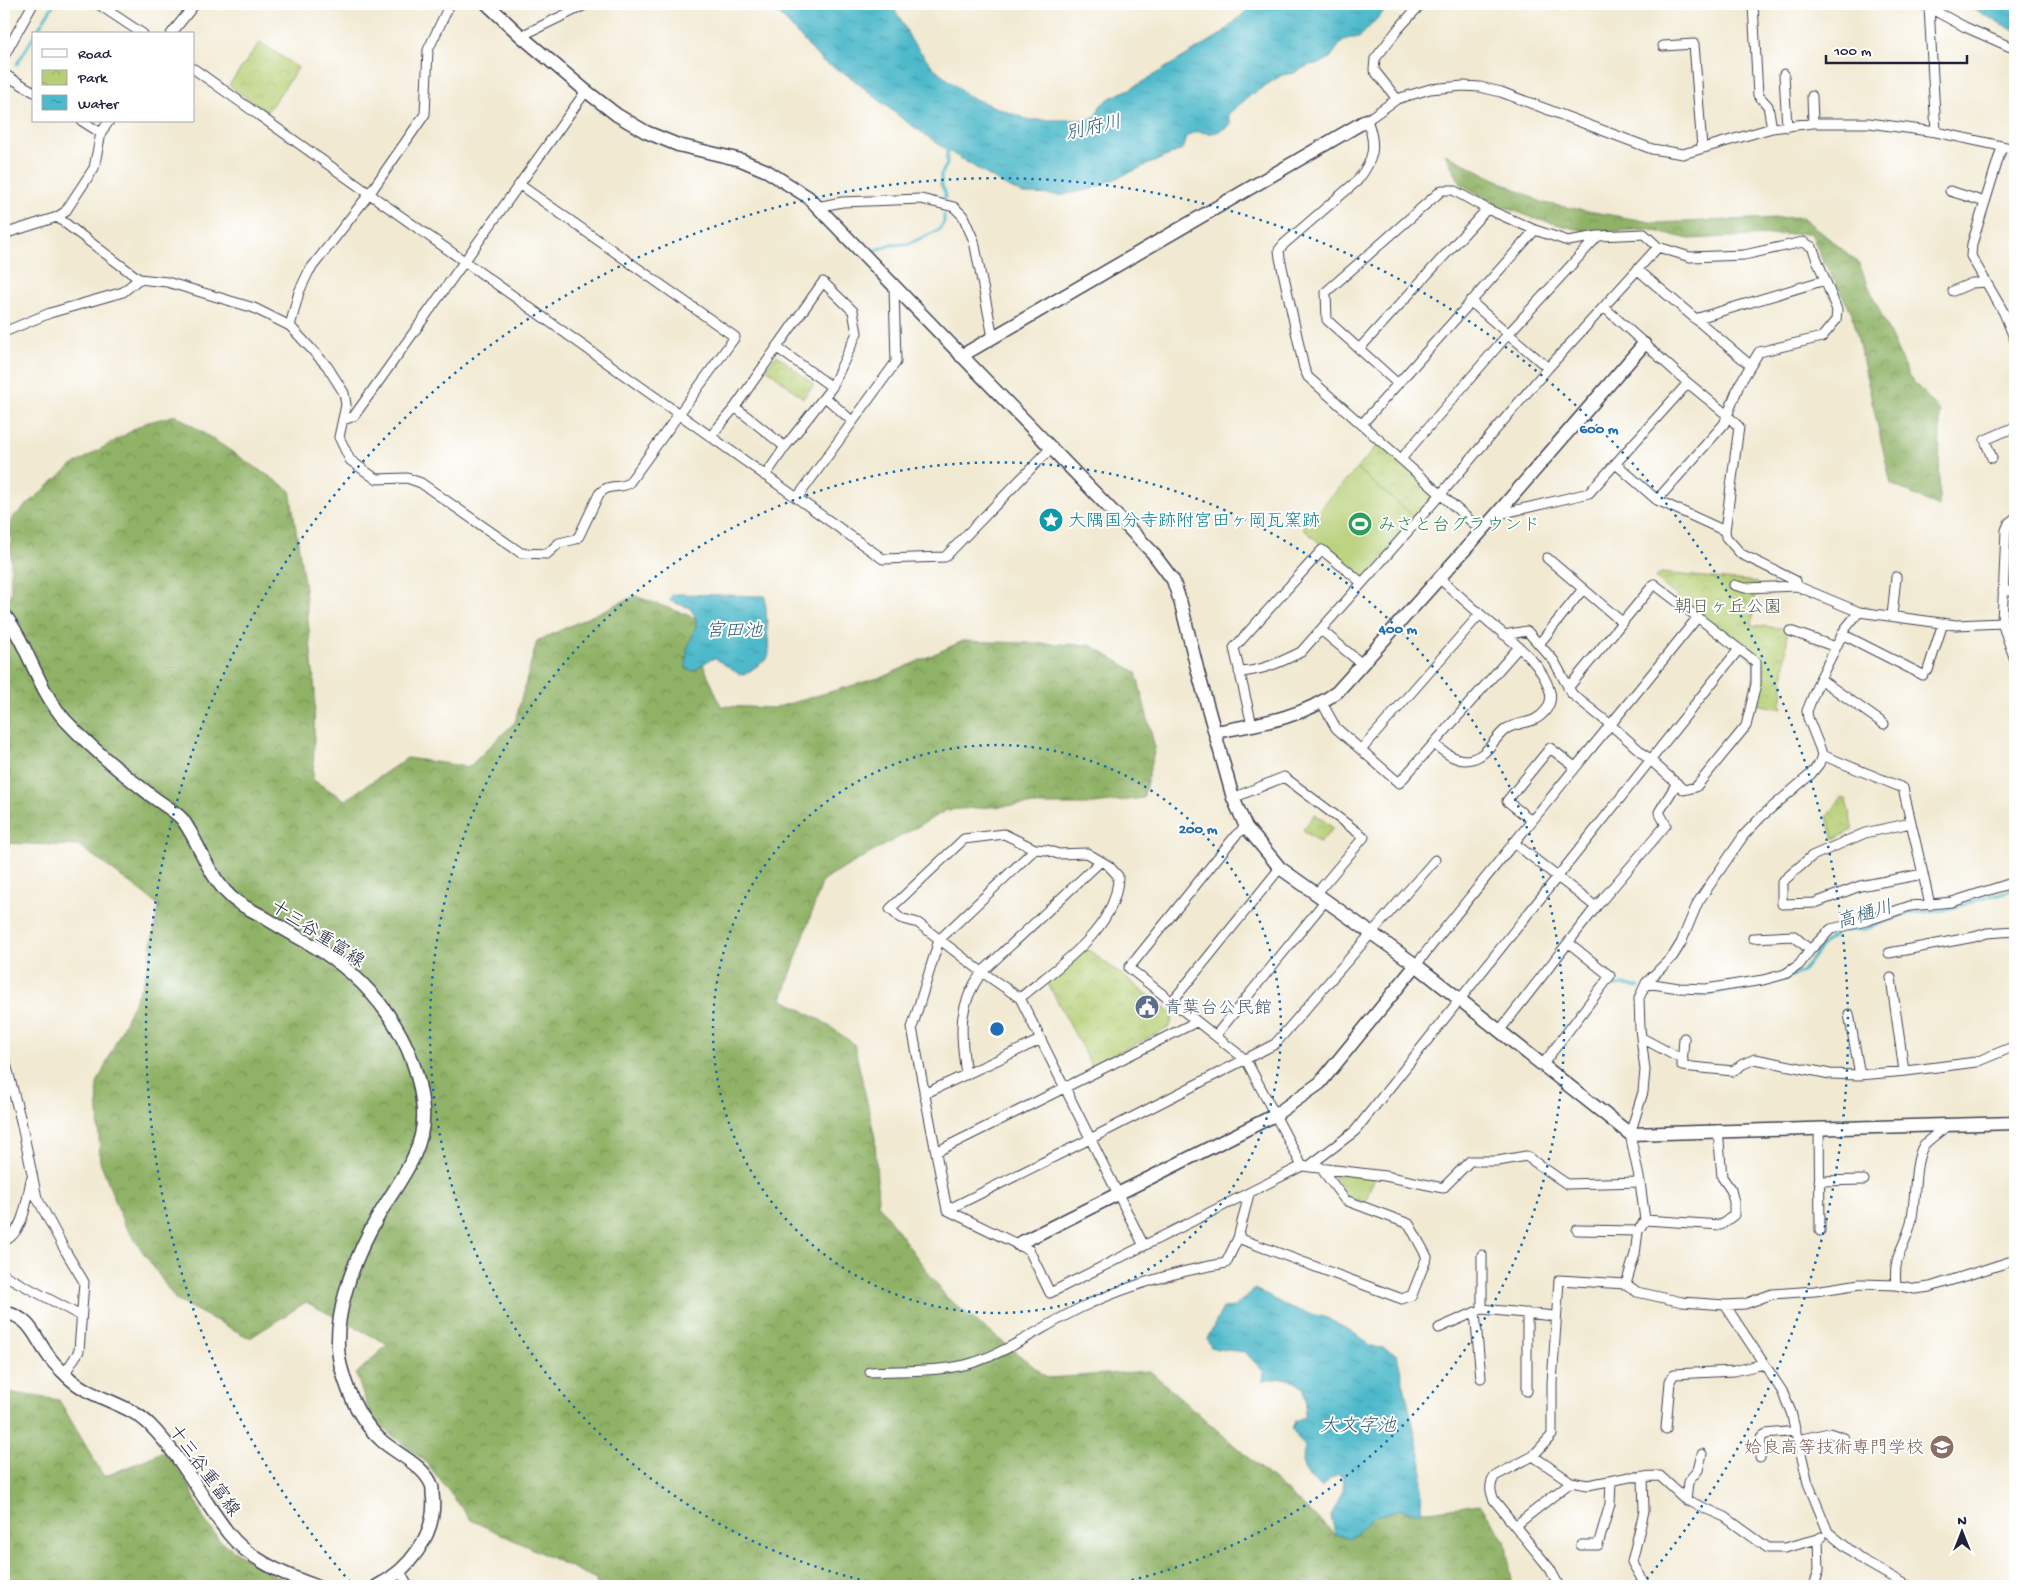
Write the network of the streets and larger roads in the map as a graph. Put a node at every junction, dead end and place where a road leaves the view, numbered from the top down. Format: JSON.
{"nodes":[{"id":1,"x":34,"y":4,"type":"edge"},
{"id":2,"x":98,"y":4,"type":"edge"},
{"id":3,"x":195,"y":4,"type":"edge"},
{"id":4,"x":450,"y":4,"type":"edge"},
{"id":5,"x":487,"y":4,"type":"edge"},
{"id":6,"x":587,"y":4,"type":"edge"},
{"id":7,"x":1421,"y":4,"type":"edge"},
{"id":8,"x":1748,"y":4,"type":"edge"},
{"id":9,"x":1926,"y":6,"type":"edge"},
{"id":10,"x":140,"y":32,"type":"edge"},
{"id":11,"x":173,"y":32,"type":"edge"},
{"id":12,"x":521,"y":36,"type":"junction"},
{"id":13,"x":1663,"y":46,"type":"dead end"},
{"id":14,"x":2015,"y":49,"type":"edge"},
{"id":15,"x":4,"y":56,"type":"edge"},
{"id":16,"x":195,"y":70,"type":"edge"},
{"id":17,"x":4,"y":74,"type":"edge"},
{"id":18,"x":1784,"y":74,"type":"dead end"},
{"id":19,"x":32,"y":91,"type":"edge"},
{"id":20,"x":586,"y":91,"type":"junction"},
{"id":21,"x":1812,"y":96,"type":"dead end"},
{"id":22,"x":1397,"y":99,"type":"junction"},
{"id":23,"x":1367,"y":120,"type":"junction"},
{"id":24,"x":84,"y":122,"type":"edge"},
{"id":25,"x":108,"y":122,"type":"edge"},
{"id":26,"x":1813,"y":124,"type":"junction"},
{"id":27,"x":1787,"y":127,"type":"junction"},
{"id":28,"x":1772,"y":128,"type":"junction"},
{"id":29,"x":1936,"y":132,"type":"junction"},
{"id":30,"x":101,"y":133,"type":"junction"},
{"id":31,"x":2002,"y":147,"type":"junction"},
{"id":32,"x":1702,"y":148,"type":"junction"},
{"id":33,"x":2015,"y":149,"type":"edge"},
{"id":34,"x":520,"y":185,"type":"junction"},
{"id":35,"x":1950,"y":191,"type":"dead end"},
{"id":36,"x":370,"y":193,"type":"junction"},
{"id":37,"x":1985,"y":202,"type":"junction"},
{"id":38,"x":817,"y":207,"type":"junction"},
{"id":39,"x":1487,"y":209,"type":"junction"},
{"id":40,"x":57,"y":217,"type":"junction"},
{"id":41,"x":1535,"y":230,"type":"junction"},
{"id":42,"x":4,"y":234,"type":"edge"},
{"id":43,"x":1598,"y":236,"type":"junction"},
{"id":44,"x":1658,"y":247,"type":"junction"},
{"id":45,"x":464,"y":262,"type":"junction"},
{"id":46,"x":1638,"y":270,"type":"junction"},
{"id":47,"x":139,"y":279,"type":"junction"},
{"id":48,"x":1825,"y":280,"type":"junction"},
{"id":49,"x":1986,"y":282,"type":"junction"},
{"id":50,"x":894,"y":287,"type":"junction"},
{"id":51,"x":1952,"y":290,"type":"dead end"},
{"id":52,"x":1470,"y":301,"type":"junction"},
{"id":53,"x":1605,"y":308,"type":"junction"},
{"id":54,"x":1695,"y":319,"type":"junction"},
{"id":55,"x":290,"y":326,"type":"junction"},
{"id":56,"x":4,"y":332,"type":"edge"},
{"id":57,"x":1509,"y":333,"type":"junction"},
{"id":58,"x":993,"y":337,"type":"junction"},
{"id":59,"x":2015,"y":340,"type":"edge"},
{"id":60,"x":1644,"y":344,"type":"junction"},
{"id":61,"x":776,"y":347,"type":"junction"},
{"id":62,"x":1359,"y":348,"type":"junction"},
{"id":63,"x":961,"y":356,"type":"junction"},
{"id":64,"x":1750,"y":365,"type":"junction"},
{"id":65,"x":1548,"y":368,"type":"junction"},
{"id":66,"x":1397,"y":383,"type":"junction"},
{"id":67,"x":1688,"y":383,"type":"junction"},
{"id":68,"x":832,"y":387,"type":"junction"},
{"id":69,"x":824,"y":397,"type":"junction"},
{"id":70,"x":735,"y":407,"type":"junction"},
{"id":71,"x":679,"y":414,"type":"junction"},
{"id":72,"x":1727,"y":414,"type":"junction"},
{"id":73,"x":343,"y":420,"type":"junction"},
{"id":74,"x":852,"y":421,"type":"junction"},
{"id":75,"x":1362,"y":424,"type":"junction"},
{"id":76,"x":2015,"y":426,"type":"edge"},
{"id":77,"x":711,"y":436,"type":"junction"},
{"id":78,"x":785,"y":447,"type":"junction"},
{"id":79,"x":1050,"y":448,"type":"junction"},
{"id":80,"x":1992,"y":458,"type":"dead end"},
{"id":81,"x":1401,"y":459,"type":"junction"},
{"id":82,"x":1616,"y":464,"type":"junction"},
{"id":83,"x":765,"y":476,"type":"junction"},
{"id":84,"x":1441,"y":494,"type":"junction"},
{"id":85,"x":797,"y":498,"type":"junction"},
{"id":86,"x":1657,"y":500,"type":"junction"},
{"id":87,"x":1496,"y":515,"type":"junction"},
{"id":88,"x":2015,"y":518,"type":"edge"},
{"id":89,"x":1481,"y":530,"type":"junction"},
{"id":90,"x":1725,"y":531,"type":"junction"},
{"id":91,"x":1547,"y":558,"type":"dead end"},
{"id":92,"x":1896,"y":577,"type":"dead end"},
{"id":93,"x":1439,"y":578,"type":"junction"},
{"id":94,"x":1361,"y":582,"type":"junction"},
{"id":95,"x":1734,"y":585,"type":"dead end"},
{"id":96,"x":1797,"y":586,"type":"junction"},
{"id":97,"x":1583,"y":589,"type":"junction"},
{"id":98,"x":2003,"y":591,"type":"junction"},
{"id":99,"x":2015,"y":592,"type":"edge"},
{"id":100,"x":1859,"y":612,"type":"junction"},
{"id":101,"x":4,"y":614,"type":"edge"},
{"id":102,"x":1480,"y":614,"type":"junction"},
{"id":103,"x":1892,"y":616,"type":"junction"},
{"id":104,"x":1697,"y":618,"type":"junction"},
{"id":105,"x":1622,"y":622,"type":"junction"},
{"id":106,"x":2002,"y":623,"type":"junction"},
{"id":107,"x":1943,"y":624,"type":"junction"},
{"id":108,"x":1321,"y":630,"type":"junction"},
{"id":109,"x":1790,"y":631,"type":"dead end"},
{"id":110,"x":1842,"y":634,"type":"junction"},
{"id":111,"x":1504,"y":635,"type":"junction"},
{"id":112,"x":1539,"y":644,"type":"junction"},
{"id":113,"x":1836,"y":646,"type":"junction"},
{"id":114,"x":1519,"y":647,"type":"junction"},
{"id":115,"x":1738,"y":649,"type":"junction"},
{"id":116,"x":2015,"y":660,"type":"edge"},
{"id":117,"x":1362,"y":664,"type":"junction"},
{"id":118,"x":1240,"y":672,"type":"junction"},
{"id":119,"x":1820,"y":679,"type":"junction"},
{"id":120,"x":1568,"y":688,"type":"junction"},
{"id":121,"x":1322,"y":703,"type":"junction"},
{"id":122,"x":1884,"y":724,"type":"dead end"},
{"id":123,"x":1252,"y":725,"type":"junction"},
{"id":124,"x":1611,"y":725,"type":"junction"},
{"id":125,"x":1216,"y":732,"type":"junction"},
{"id":126,"x":1434,"y":745,"type":"junction"},
{"id":127,"x":1362,"y":750,"type":"junction"},
{"id":128,"x":1822,"y":756,"type":"junction"},
{"id":129,"x":1651,"y":760,"type":"junction"},
{"id":130,"x":1575,"y":767,"type":"junction"},
{"id":131,"x":1677,"y":783,"type":"junction"},
{"id":132,"x":1233,"y":798,"type":"junction"},
{"id":133,"x":1531,"y":820,"type":"junction"},
{"id":134,"x":1911,"y":823,"type":"junction"},
{"id":135,"x":1246,"y":828,"type":"junction"},
{"id":136,"x":1513,"y":842,"type":"junction"},
{"id":137,"x":1035,"y":850,"type":"junction"},
{"id":138,"x":1434,"y":860,"type":"dead end"},
{"id":139,"x":1100,"y":862,"type":"junction"},
{"id":140,"x":1280,"y":868,"type":"junction"},
{"id":141,"x":1924,"y":874,"type":"junction"},
{"id":142,"x":1557,"y":877,"type":"junction"},
{"id":143,"x":2015,"y":882,"type":"edge"},
{"id":144,"x":1322,"y":896,"type":"junction"},
{"id":145,"x":1930,"y":905,"type":"junction"},
{"id":146,"x":1596,"y":908,"type":"junction"},
{"id":147,"x":1371,"y":931,"type":"junction"},
{"id":148,"x":2015,"y":931,"type":"edge"},
{"id":149,"x":1753,"y":938,"type":"dead end"},
{"id":150,"x":939,"y":940,"type":"junction"},
{"id":151,"x":1569,"y":943,"type":"junction"},
{"id":152,"x":1810,"y":950,"type":"junction"},
{"id":153,"x":1889,"y":953,"type":"dead end"},
{"id":154,"x":1416,"y":965,"type":"junction"},
{"id":155,"x":982,"y":972,"type":"junction"},
{"id":156,"x":1891,"y":978,"type":"dead end"},
{"id":157,"x":1646,"y":983,"type":"junction"},
{"id":158,"x":1020,"y":998,"type":"junction"},
{"id":159,"x":1460,"y":1001,"type":"junction"},
{"id":160,"x":1171,"y":1003,"type":"junction"},
{"id":161,"x":1850,"y":1014,"type":"dead end"},
{"id":162,"x":1196,"y":1022,"type":"junction"},
{"id":163,"x":1500,"y":1030,"type":"junction"},
{"id":164,"x":1216,"y":1035,"type":"junction"},
{"id":165,"x":1642,"y":1038,"type":"junction"},
{"id":166,"x":1684,"y":1038,"type":"dead end"},
{"id":167,"x":1040,"y":1040,"type":"junction"},
{"id":168,"x":2015,"y":1046,"type":"edge"},
{"id":169,"x":4,"y":1056,"type":"edge"},
{"id":170,"x":1246,"y":1060,"type":"junction"},
{"id":171,"x":1683,"y":1060,"type":"junction"},
{"id":172,"x":1542,"y":1064,"type":"junction"},
{"id":173,"x":1904,"y":1071,"type":"junction"},
{"id":174,"x":966,"y":1075,"type":"junction"},
{"id":175,"x":1860,"y":1075,"type":"junction"},
{"id":176,"x":1065,"y":1088,"type":"junction"},
{"id":177,"x":924,"y":1094,"type":"junction"},
{"id":178,"x":1276,"y":1115,"type":"junction"},
{"id":179,"x":2015,"y":1123,"type":"edge"},
{"id":180,"x":1948,"y":1125,"type":"junction"},
{"id":181,"x":1819,"y":1128,"type":"junction"},
{"id":182,"x":1718,"y":1130,"type":"junction"},
{"id":183,"x":1630,"y":1134,"type":"junction"},
{"id":184,"x":1090,"y":1140,"type":"junction"},
{"id":185,"x":936,"y":1152,"type":"junction"},
{"id":186,"x":1306,"y":1166,"type":"junction"},
{"id":187,"x":1320,"y":1167,"type":"junction"},
{"id":188,"x":32,"y":1175,"type":"junction"},
{"id":189,"x":1864,"y":1180,"type":"dead end"},
{"id":190,"x":1819,"y":1181,"type":"junction"},
{"id":191,"x":1640,"y":1182,"type":"junction"},
{"id":192,"x":1118,"y":1194,"type":"junction"},
{"id":193,"x":1249,"y":1194,"type":"junction"},
{"id":194,"x":947,"y":1210,"type":"junction"},
{"id":195,"x":1645,"y":1220,"type":"junction"},
{"id":196,"x":1577,"y":1230,"type":"dead end"},
{"id":197,"x":1638,"y":1231,"type":"junction"},
{"id":198,"x":1820,"y":1231,"type":"dead end"},
{"id":199,"x":1238,"y":1238,"type":"junction"},
{"id":200,"x":4,"y":1241,"type":"edge"},
{"id":201,"x":1018,"y":1244,"type":"junction"},
{"id":202,"x":1144,"y":1246,"type":"junction"},
{"id":203,"x":1482,"y":1254,"type":"dead end"},
{"id":204,"x":2015,"y":1260,"type":"edge"},
{"id":205,"x":4,"y":1274,"type":"edge"},
{"id":206,"x":1626,"y":1284,"type":"junction"},
{"id":207,"x":1896,"y":1285,"type":"junction"},
{"id":208,"x":1725,"y":1306,"type":"junction"},
{"id":209,"x":1479,"y":1310,"type":"junction"},
{"id":210,"x":4,"y":1312,"type":"edge"},
{"id":211,"x":1526,"y":1313,"type":"junction"},
{"id":212,"x":81,"y":1316,"type":"junction"},
{"id":213,"x":1555,"y":1316,"type":"junction"},
{"id":214,"x":1440,"y":1328,"type":"dead end"},
{"id":215,"x":1764,"y":1364,"type":"junction"},
{"id":216,"x":870,"y":1372,"type":"dead end"},
{"id":217,"x":65,"y":1373,"type":"junction"},
{"id":218,"x":1481,"y":1378,"type":"dead end"},
{"id":219,"x":1527,"y":1391,"type":"dead end"},
{"id":220,"x":1666,"y":1429,"type":"dead end"},
{"id":221,"x":1797,"y":1435,"type":"junction"},
{"id":222,"x":1844,"y":1438,"type":"dead end"},
{"id":223,"x":1702,"y":1454,"type":"dead end"},
{"id":224,"x":1533,"y":1456,"type":"junction"},
{"id":225,"x":1760,"y":1458,"type":"dead end"},
{"id":226,"x":1643,"y":1476,"type":"junction"},
{"id":227,"x":1611,"y":1481,"type":"junction"},
{"id":228,"x":1571,"y":1482,"type":"junction"},
{"id":229,"x":1686,"y":1500,"type":"junction"},
{"id":230,"x":1515,"y":1526,"type":"junction"},
{"id":231,"x":1828,"y":1532,"type":"junction"},
{"id":232,"x":1818,"y":1539,"type":"junction"},
{"id":233,"x":1582,"y":1545,"type":"dead end"},
{"id":234,"x":400,"y":1571,"type":"junction"},
{"id":235,"x":316,"y":1586,"type":"edge"},
{"id":236,"x":377,"y":1586,"type":"edge"},
{"id":237,"x":408,"y":1586,"type":"edge"},
{"id":238,"x":1559,"y":1586,"type":"edge"},
{"id":239,"x":1646,"y":1586,"type":"edge"},
{"id":240,"x":1814,"y":1586,"type":"edge"},
{"id":241,"x":1908,"y":1586,"type":"edge"}],
"edges":[{"from":1,"to":15,"type":"street"},
{"from":2,"to":10,"type":"street"},
{"from":3,"to":11,"type":"street"},
{"from":4,"to":36,"type":"street"},
{"from":5,"to":12,"type":"street"},
{"from":6,"to":12,"type":"street"},
{"from":7,"to":22,"type":"street"},
{"from":8,"to":28,"type":"street"},
{"from":9,"to":14,"type":"street"},
{"from":9,"to":29,"type":"street"},
{"from":12,"to":20,"type":"street"},
{"from":13,"to":32,"type":"street"},
{"from":16,"to":36,"type":"street"},
{"from":17,"to":19,"type":"street"},
{"from":18,"to":27,"type":"street"},
{"from":20,"to":34,"type":"street"},
{"from":20,"to":38,"type":"street"},
{"from":21,"to":26,"type":"street"},
{"from":22,"to":23,"type":"street"},
{"from":22,"to":32,"type":"street"},
{"from":23,"to":58,"type":"street"},
{"from":23,"to":75,"type":"street"},
{"from":24,"to":30,"type":"street"},
{"from":25,"to":30,"type":"street"},
{"from":26,"to":27,"type":"street"},
{"from":26,"to":29,"type":"street"},
{"from":27,"to":28,"type":"street"},
{"from":28,"to":32,"type":"street"},
{"from":29,"to":31,"type":"street"},
{"from":30,"to":40,"type":"street"},
{"from":31,"to":33,"type":"street"},
{"from":31,"to":37,"type":"street"},
{"from":34,"to":45,"type":"street"},
{"from":34,"to":71,"type":"street"},
{"from":35,"to":37,"type":"street"},
{"from":36,"to":45,"type":"street"},
{"from":36,"to":55,"type":"street"},
{"from":37,"to":49,"type":"street"},
{"from":38,"to":50,"type":"street"},
{"from":38,"to":58,"type":"street"},
{"from":39,"to":41,"type":"street"},
{"from":39,"to":62,"type":"street"},
{"from":39,"to":62,"type":"street"},
{"from":40,"to":42,"type":"street"},
{"from":40,"to":47,"type":"street"},
{"from":41,"to":43,"type":"street"},
{"from":41,"to":52,"type":"street"},
{"from":43,"to":44,"type":"street"},
{"from":43,"to":57,"type":"street"},
{"from":44,"to":46,"type":"street"},
{"from":44,"to":48,"type":"street"},
{"from":45,"to":71,"type":"street"},
{"from":45,"to":73,"type":"street"},
{"from":46,"to":53,"type":"street"},
{"from":46,"to":54,"type":"street"},
{"from":47,"to":55,"type":"street"},
{"from":47,"to":56,"type":"street"},
{"from":48,"to":54,"type":"street"},
{"from":48,"to":64,"type":"street"},
{"from":49,"to":51,"type":"street"},
{"from":49,"to":59,"type":"street"},
{"from":50,"to":63,"type":"street"},
{"from":50,"to":74,"type":"street"},
{"from":52,"to":57,"type":"street"},
{"from":52,"to":66,"type":"street"},
{"from":53,"to":60,"type":"street"},
{"from":53,"to":65,"type":"street"},
{"from":54,"to":64,"type":"street"},
{"from":55,"to":73,"type":"street"},
{"from":57,"to":65,"type":"street"},
{"from":57,"to":81,"type":"street"},
{"from":58,"to":63,"type":"street"},
{"from":60,"to":67,"type":"street"},
{"from":60,"to":87,"type":"street"},
{"from":61,"to":68,"type":"street"},
{"from":61,"to":68,"type":"street"},
{"from":61,"to":70,"type":"street"},
{"from":62,"to":66,"type":"street"},
{"from":63,"to":79,"type":"street"},
{"from":64,"to":72,"type":"street"},
{"from":65,"to":84,"type":"street"},
{"from":66,"to":75,"type":"street"},
{"from":67,"to":72,"type":"street"},
{"from":67,"to":82,"type":"street"},
{"from":68,"to":69,"type":"street"},
{"from":69,"to":74,"type":"street"},
{"from":69,"to":78,"type":"street"},
{"from":70,"to":77,"type":"street"},
{"from":70,"to":78,"type":"street"},
{"from":71,"to":73,"type":"street"},
{"from":71,"to":77,"type":"street"},
{"from":72,"to":86,"type":"street"},
{"from":72,"to":90,"type":"street"},
{"from":74,"to":85,"type":"street"},
{"from":75,"to":81,"type":"street"},
{"from":76,"to":80,"type":"street"},
{"from":77,"to":83,"type":"street"},
{"from":78,"to":83,"type":"street"},
{"from":79,"to":85,"type":"street"},
{"from":79,"to":125,"type":"street"},
{"from":81,"to":84,"type":"street"},
{"from":82,"to":86,"type":"street"},
{"from":82,"to":87,"type":"street"},
{"from":83,"to":85,"type":"street"},
{"from":84,"to":89,"type":"street"},
{"from":84,"to":94,"type":"street"},
{"from":86,"to":90,"type":"street"},
{"from":87,"to":89,"type":"street"},
{"from":88,"to":98,"type":"street"},
{"from":89,"to":93,"type":"street"},
{"from":90,"to":96,"type":"street"},
{"from":91,"to":97,"type":"street"},
{"from":92,"to":103,"type":"street"},
{"from":93,"to":102,"type":"street"},
{"from":93,"to":117,"type":"street"},
{"from":94,"to":108,"type":"street"},
{"from":94,"to":118,"type":"street"},
{"from":95,"to":96,"type":"street"},
{"from":96,"to":100,"type":"street"},
{"from":97,"to":105,"type":"street"},
{"from":97,"to":112,"type":"street"},
{"from":98,"to":99,"type":"street"},
{"from":98,"to":106,"type":"street"},
{"from":100,"to":103,"type":"street"},
{"from":100,"to":110,"type":"street"},
{"from":101,"to":234,"type":"street","name":"十三谷重富線"},
{"from":102,"to":111,"type":"street"},
{"from":102,"to":127,"type":"street"},
{"from":103,"to":107,"type":"street"},
{"from":104,"to":105,"type":"street"},
{"from":104,"to":115,"type":"street"},
{"from":104,"to":124,"type":"street"},
{"from":105,"to":120,"type":"street"},
{"from":106,"to":107,"type":"street"},
{"from":106,"to":116,"type":"street"},
{"from":107,"to":110,"type":"street"},
{"from":108,"to":117,"type":"street"},
{"from":108,"to":118,"type":"street"},
{"from":109,"to":113,"type":"street"},
{"from":110,"to":113,"type":"street"},
{"from":111,"to":112,"type":"street"},
{"from":111,"to":114,"type":"street"},
{"from":112,"to":120,"type":"street"},
{"from":113,"to":119,"type":"street"},
{"from":114,"to":126,"type":"street"},
{"from":114,"to":126,"type":"street"},
{"from":115,"to":129,"type":"street"},
{"from":115,"to":131,"type":"street"},
{"from":117,"to":121,"type":"street"},
{"from":118,"to":123,"type":"street"},
{"from":119,"to":122,"type":"street"},
{"from":119,"to":128,"type":"street"},
{"from":120,"to":124,"type":"street"},
{"from":121,"to":123,"type":"street"},
{"from":121,"to":127,"type":"street"},
{"from":123,"to":125,"type":"street"},
{"from":124,"to":129,"type":"street"},
{"from":124,"to":130,"type":"street"},
{"from":125,"to":132,"type":"street"},
{"from":126,"to":127,"type":"street"},
{"from":128,"to":134,"type":"street"},
{"from":128,"to":157,"type":"street"},
{"from":129,"to":131,"type":"street"},
{"from":129,"to":142,"type":"street"},
{"from":130,"to":133,"type":"street"},
{"from":130,"to":133,"type":"street"},
{"from":131,"to":146,"type":"street"},
{"from":132,"to":135,"type":"street"},
{"from":132,"to":144,"type":"street"},
{"from":133,"to":136,"type":"street"},
{"from":134,"to":141,"type":"street"},
{"from":134,"to":141,"type":"street"},
{"from":135,"to":140,"type":"street"},
{"from":135,"to":160,"type":"street"},
{"from":136,"to":142,"type":"street"},
{"from":136,"to":154,"type":"street"},
{"from":137,"to":139,"type":"street"},
{"from":137,"to":150,"type":"street"},
{"from":137,"to":150,"type":"street"},
{"from":138,"to":147,"type":"street"},
{"from":139,"to":155,"type":"street"},
{"from":139,"to":158,"type":"street"},
{"from":140,"to":144,"type":"street"},
{"from":140,"to":160,"type":"street"},
{"from":141,"to":145,"type":"street"},
{"from":142,"to":146,"type":"street"},
{"from":142,"to":159,"type":"street"},
{"from":143,"to":145,"type":"street"},
{"from":144,"to":147,"type":"street"},
{"from":144,"to":164,"type":"street"},
{"from":145,"to":152,"type":"street"},
{"from":146,"to":151,"type":"street"},
{"from":147,"to":154,"type":"street"},
{"from":147,"to":170,"type":"street"},
{"from":148,"to":153,"type":"street"},
{"from":149,"to":152,"type":"street"},
{"from":150,"to":155,"type":"street"},
{"from":150,"to":177,"type":"street"},
{"from":151,"to":163,"type":"street"},
{"from":151,"to":172,"type":"street"},
{"from":152,"to":157,"type":"street"},
{"from":154,"to":159,"type":"street"},
{"from":154,"to":178,"type":"street"},
{"from":155,"to":158,"type":"street"},
{"from":155,"to":174,"type":"street"},
{"from":156,"to":173,"type":"street"},
{"from":157,"to":165,"type":"street"},
{"from":158,"to":167,"type":"street"},
{"from":159,"to":163,"type":"street"},
{"from":159,"to":186,"type":"street"},
{"from":160,"to":162,"type":"street"},
{"from":161,"to":175,"type":"street"},
{"from":162,"to":164,"type":"street"},
{"from":162,"to":176,"type":"street"},
{"from":163,"to":172,"type":"street"},
{"from":164,"to":170,"type":"street"},
{"from":165,"to":171,"type":"street"},
{"from":165,"to":183,"type":"street"},
{"from":166,"to":171,"type":"street"},
{"from":167,"to":174,"type":"street"},
{"from":167,"to":176,"type":"street"},
{"from":168,"to":173,"type":"street"},
{"from":169,"to":188,"type":"street"},
{"from":170,"to":178,"type":"street"},
{"from":170,"to":184,"type":"street"},
{"from":171,"to":175,"type":"street"},
{"from":172,"to":183,"type":"street"},
{"from":173,"to":175,"type":"street"},
{"from":174,"to":177,"type":"street"},
{"from":176,"to":184,"type":"street"},
{"from":176,"to":185,"type":"street"},
{"from":177,"to":185,"type":"street"},
{"from":178,"to":186,"type":"street"},
{"from":178,"to":192,"type":"street"},
{"from":179,"to":180,"type":"street"},
{"from":180,"to":181,"type":"street"},
{"from":180,"to":207,"type":"street"},
{"from":181,"to":182,"type":"street"},
{"from":181,"to":190,"type":"street"},
{"from":182,"to":183,"type":"street"},
{"from":182,"to":195,"type":"street"},
{"from":183,"to":191,"type":"street"},
{"from":184,"to":192,"type":"street"},
{"from":184,"to":194,"type":"street"},
{"from":185,"to":194,"type":"street"},
{"from":186,"to":187,"type":"street"},
{"from":186,"to":193,"type":"street"},
{"from":187,"to":191,"type":"street"},
{"from":187,"to":199,"type":"street"},
{"from":188,"to":200,"type":"street"},
{"from":188,"to":212,"type":"street"},
{"from":189,"to":190,"type":"street"},
{"from":190,"to":198,"type":"street"},
{"from":191,"to":195,"type":"street"},
{"from":192,"to":201,"type":"street"},
{"from":192,"to":202,"type":"street"},
{"from":193,"to":199,"type":"street"},
{"from":193,"to":202,"type":"street"},
{"from":194,"to":201,"type":"street"},
{"from":195,"to":197,"type":"street"},
{"from":196,"to":197,"type":"street"},
{"from":197,"to":206,"type":"street"},
{"from":199,"to":216,"type":"street"},
{"from":201,"to":202,"type":"street"},
{"from":203,"to":209,"type":"street"},
{"from":204,"to":207,"type":"street"},
{"from":205,"to":212,"type":"street"},
{"from":206,"to":208,"type":"street"},
{"from":206,"to":213,"type":"street"},
{"from":207,"to":208,"type":"street"},
{"from":208,"to":215,"type":"street"},
{"from":209,"to":211,"type":"street"},
{"from":209,"to":214,"type":"street"},
{"from":209,"to":218,"type":"street"},
{"from":210,"to":217,"type":"street","name":"十三谷重富線"},
{"from":211,"to":213,"type":"street"},
{"from":211,"to":219,"type":"street"},
{"from":212,"to":217,"type":"street"},
{"from":213,"to":224,"type":"street"},
{"from":215,"to":220,"type":"street"},
{"from":215,"to":221,"type":"street"},
{"from":217,"to":235,"type":"street","name":"十三谷重富線"},
{"from":221,"to":222,"type":"street"},
{"from":221,"to":225,"type":"street"},
{"from":221,"to":231,"type":"street"},
{"from":223,"to":229,"type":"street"},
{"from":224,"to":228,"type":"street"},
{"from":224,"to":230,"type":"street"},
{"from":226,"to":227,"type":"street"},
{"from":226,"to":229,"type":"street"},
{"from":226,"to":239,"type":"street"},
{"from":227,"to":228,"type":"street"},
{"from":227,"to":233,"type":"street"},
{"from":228,"to":230,"type":"street"},
{"from":229,"to":232,"type":"street"},
{"from":230,"to":238,"type":"street"},
{"from":231,"to":232,"type":"street"},
{"from":231,"to":241,"type":"street"},
{"from":232,"to":240,"type":"street"},
{"from":234,"to":236,"type":"street","name":"十三谷重富線"},
{"from":234,"to":237,"type":"street"}]}
